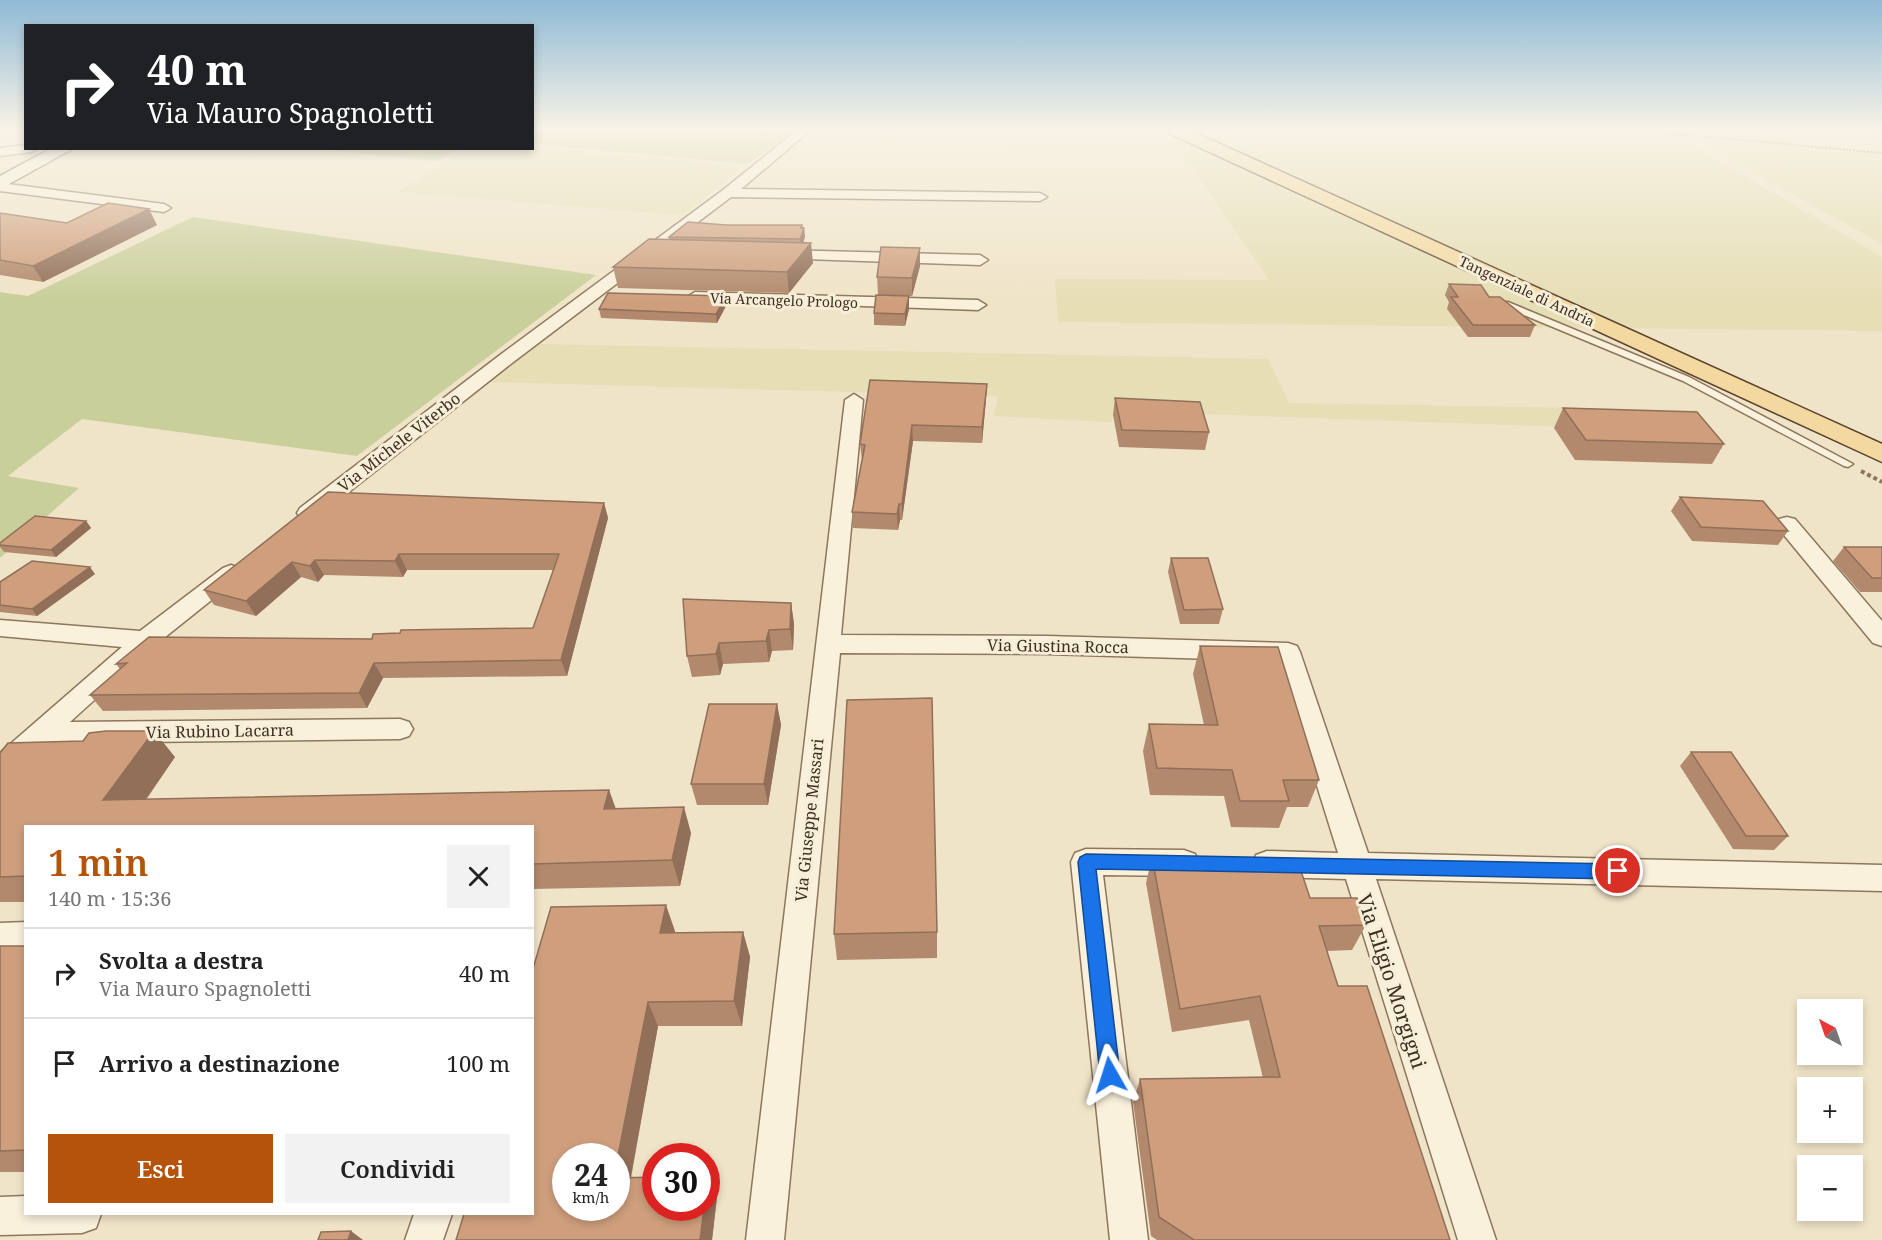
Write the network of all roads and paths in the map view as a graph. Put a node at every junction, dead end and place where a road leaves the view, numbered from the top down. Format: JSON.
{"nodes":[{"id":1,"x":6,"y":186,"type":"edge"},
{"id":2,"x":737,"y":186,"type":"edge"},
{"id":3,"x":1294,"y":186,"type":"edge"},
{"id":4,"x":728,"y":193,"type":"junction"},
{"id":5,"x":1040,"y":197,"type":"dead end"},
{"id":6,"x":164,"y":208,"type":"dead end"},
{"id":7,"x":646,"y":252,"type":"junction"},
{"id":8,"x":670,"y":253,"type":"edge"},
{"id":9,"x":765,"y":255,"type":"edge"},
{"id":10,"x":980,"y":260,"type":"dead end"},
{"id":11,"x":590,"y":294,"type":"junction"},
{"id":12,"x":614,"y":295,"type":"edge"},
{"id":13,"x":673,"y":297,"type":"edge"},
{"id":14,"x":1505,"y":304,"type":"edge"},
{"id":15,"x":978,"y":305,"type":"dead end"},
{"id":16,"x":1687,"y":372,"type":"junction"},
{"id":17,"x":854,"y":400,"type":"dead end"},
{"id":18,"x":1882,"y":454,"type":"edge"},
{"id":19,"x":1848,"y":464,"type":"dead end"},
{"id":20,"x":1787,"y":524,"type":"dead end"},
{"id":21,"x":291,"y":526,"type":"edge"},
{"id":22,"x":246,"y":562,"type":"edge"},
{"id":23,"x":0,"y":628,"type":"edge"},
{"id":24,"x":1882,"y":637,"type":"edge"},
{"id":25,"x":145,"y":640,"type":"junction"},
{"id":26,"x":828,"y":644,"type":"junction"},
{"id":27,"x":1288,"y":652,"type":"joint"},
{"id":28,"x":400,"y":729,"type":"dead end"},
{"id":29,"x":40,"y":734,"type":"junction"},
{"id":30,"x":0,"y":769,"type":"edge"},
{"id":31,"x":1355,"y":865,"type":"junction"},
{"id":32,"x":1882,"y":878,"type":"edge"},
{"id":33,"x":24,"y":936,"type":"edge"},
{"id":34,"x":0,"y":937,"type":"edge"},
{"id":35,"x":41,"y":1215,"type":"edge"},
{"id":36,"x":432,"y":1215,"type":"edge"},
{"id":37,"x":0,"y":1216,"type":"edge"},
{"id":38,"x":424,"y":1240,"type":"edge"},
{"id":39,"x":765,"y":1240,"type":"edge"},
{"id":40,"x":1129,"y":1240,"type":"edge"},
{"id":41,"x":1477,"y":1240,"type":"edge"}],
"edges":[{"from":1,"to":6,"type":"street"},
{"from":2,"to":4,"type":"street","name":"Via Michele Viterbo"},
{"from":3,"to":16,"type":"main road","name":"Tangenziale di Andria"},
{"from":4,"to":5,"type":"street"},
{"from":4,"to":7,"type":"street","name":"Via Michele Viterbo"},
{"from":7,"to":8,"type":"street"},
{"from":7,"to":11,"type":"street","name":"Via Michele Viterbo"},
{"from":9,"to":10,"type":"street"},
{"from":11,"to":12,"type":"street"},
{"from":11,"to":21,"type":"street","name":"Via Michele Viterbo"},
{"from":13,"to":15,"type":"street","name":"Via Arcangelo Prologo"},
{"from":14,"to":16,"type":"lane"},
{"from":16,"to":18,"type":"main road","name":"Tangenziale di Andria"},
{"from":16,"to":19,"type":"lane"},
{"from":17,"to":26,"type":"street","name":"Via Giuseppe Massari"},
{"from":20,"to":24,"type":"street"},
{"from":22,"to":25,"type":"street"},
{"from":23,"to":25,"type":"street"},
{"from":25,"to":29,"type":"street"},
{"from":26,"to":27,"type":"street","name":"Via Giustina Rocca"},
{"from":26,"to":39,"type":"street","name":"Via Giuseppe Massari"},
{"from":27,"to":31,"type":"street","name":"Via Eligio Morgigni"},
{"from":28,"to":29,"type":"street","name":"Via Rubino Lacarra"},
{"from":29,"to":30,"type":"street"},
{"from":31,"to":32,"type":"street"},
{"from":31,"to":40,"type":"street"},
{"from":31,"to":41,"type":"street","name":"Via Eligio Morgigni"},
{"from":33,"to":34,"type":"street"},
{"from":35,"to":37,"type":"street"},
{"from":36,"to":38,"type":"street"}]}
